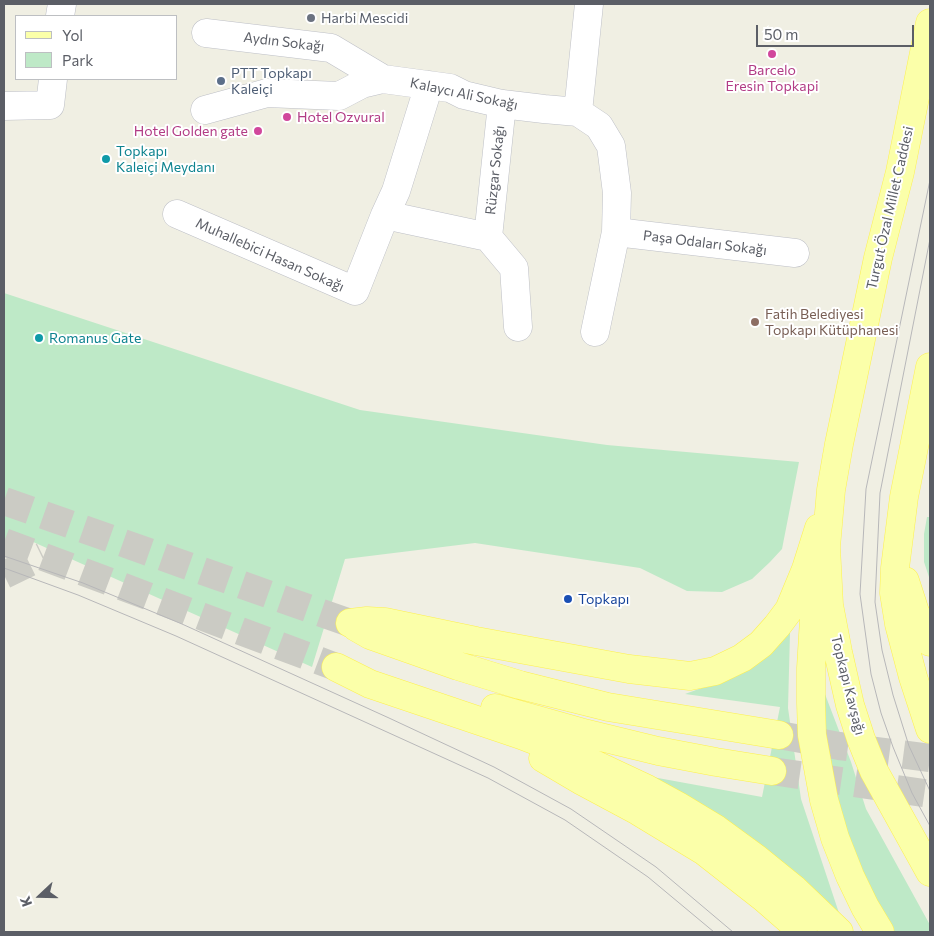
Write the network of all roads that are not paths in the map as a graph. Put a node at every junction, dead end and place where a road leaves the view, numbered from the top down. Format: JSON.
{"nodes":[{"id":1,"x":589,"y":4,"type":"edge"},
{"id":2,"x":930,"y":23,"type":"edge"},
{"id":3,"x":206,"y":33,"type":"dead end"},
{"id":4,"x":383,"y":79,"type":"junction"},
{"id":5,"x":429,"y":85,"type":"junction"},
{"id":6,"x":51,"y":92,"type":"edge"},
{"id":7,"x":502,"y":104,"type":"junction"},
{"id":8,"x":4,"y":106,"type":"edge"},
{"id":9,"x":205,"y":110,"type":"dead end"},
{"id":10,"x":578,"y":112,"type":"junction"},
{"id":11,"x":177,"y":214,"type":"dead end"},
{"id":12,"x":385,"y":215,"type":"junction"},
{"id":13,"x":616,"y":232,"type":"junction"},
{"id":14,"x":488,"y":237,"type":"junction"},
{"id":15,"x":794,"y":253,"type":"dead end"},
{"id":16,"x":518,"y":327,"type":"dead end"},
{"id":17,"x":596,"y":332,"type":"dead end"},
{"id":18,"x":930,"y":367,"type":"edge"},
{"id":19,"x":832,"y":490,"type":"junction"},
{"id":20,"x":900,"y":526,"type":"junction"},
{"id":21,"x":827,"y":571,"type":"junction"},
{"id":22,"x":930,"y":642,"type":"edge"},
{"id":23,"x":489,"y":724,"type":"junction"},
{"id":24,"x":930,"y":729,"type":"edge"},
{"id":25,"x":779,"y":735,"type":"tunnel mouth"},
{"id":26,"x":772,"y":771,"type":"tunnel mouth"},
{"id":27,"x":930,"y":872,"type":"edge"},
{"id":28,"x":803,"y":932,"type":"edge"},
{"id":29,"x":839,"y":932,"type":"edge"},
{"id":30,"x":880,"y":932,"type":"edge"}],
"edges":[{"from":1,"to":10,"type":"street"},
{"from":2,"to":19,"type":"main road","name":"Turgut Özal Millet Caddesi"},
{"from":3,"to":4,"type":"street","name":"Aydın Sokağı"},
{"from":4,"to":5,"type":"street","name":"Kalaycı Ali Sokağı"},
{"from":4,"to":9,"type":"street","name":"Kalaycı Ali Sokağı"},
{"from":5,"to":7,"type":"street","name":"Kalaycı Ali Sokağı"},
{"from":5,"to":12,"type":"street","name":"Muhallebici Hasan Sokağı"},
{"from":6,"to":8,"type":"street"},
{"from":7,"to":10,"type":"street","name":"Kalaycı Ali Sokağı"},
{"from":7,"to":14,"type":"street","name":"Rüzgar Sokağı"},
{"from":10,"to":13,"type":"street"},
{"from":11,"to":12,"type":"street","name":"Muhallebici Hasan Sokağı"},
{"from":12,"to":14,"type":"street"},
{"from":13,"to":15,"type":"street","name":"Paşa Odaları Sokağı"},
{"from":13,"to":17,"type":"street"},
{"from":14,"to":16,"type":"street"},
{"from":18,"to":20,"type":"main road"},
{"from":19,"to":21,"type":"main road","name":"Turgut Özal Millet Caddesi"},
{"from":19,"to":25,"type":"main road"},
{"from":20,"to":22,"type":"main road"},
{"from":20,"to":24,"type":"main road"},
{"from":21,"to":27,"type":"main road","name":"Topkapı Kavşağı"},
{"from":21,"to":30,"type":"main road"},
{"from":23,"to":26,"type":"main road"},
{"from":23,"to":28,"type":"main road"},
{"from":23,"to":29,"type":"main road"}]}
